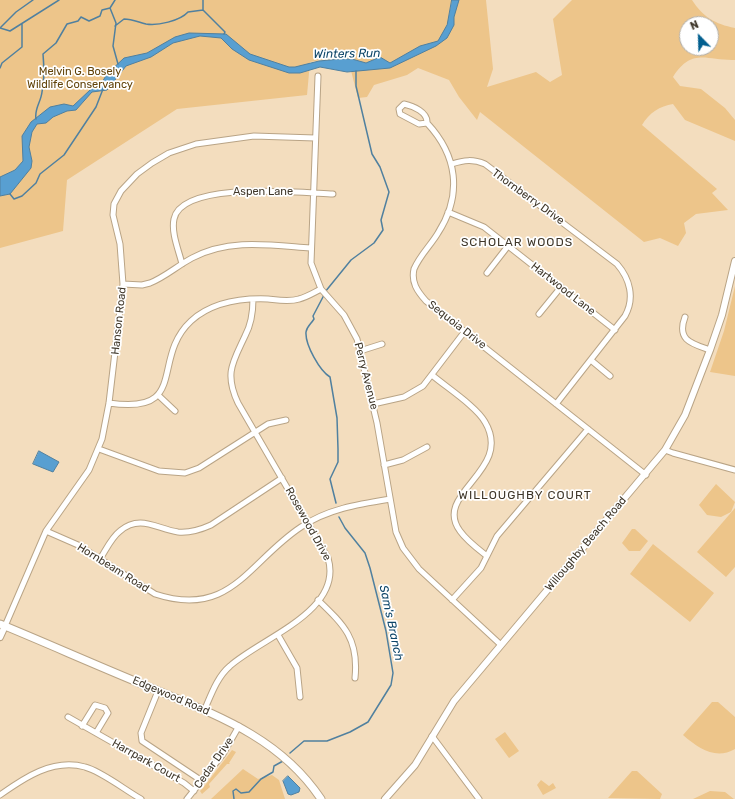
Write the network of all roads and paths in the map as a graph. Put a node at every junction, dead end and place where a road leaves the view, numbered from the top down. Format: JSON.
{"nodes":[{"id":1,"x":318,"y":76,"type":"dead end"},
{"id":2,"x":427,"y":123,"type":"junction"},
{"id":3,"x":315,"y":138,"type":"junction"},
{"id":4,"x":452,"y":164,"type":"junction"},
{"id":5,"x":313,"y":193,"type":"junction"},
{"id":6,"x":333,"y":194,"type":"dead end"},
{"id":7,"x":448,"y":212,"type":"junction"},
{"id":8,"x":508,"y":246,"type":"junction"},
{"id":9,"x":310,"y":248,"type":"junction"},
{"id":10,"x":735,"y":261,"type":"edge"},
{"id":11,"x":182,"y":264,"type":"junction"},
{"id":12,"x":487,"y":273,"type":"dead end"},
{"id":13,"x":123,"y":284,"type":"junction"},
{"id":14,"x":561,"y":288,"type":"junction"},
{"id":15,"x":321,"y":289,"type":"junction"},
{"id":16,"x":253,"y":299,"type":"junction"},
{"id":17,"x":539,"y":314,"type":"dead end"},
{"id":18,"x":685,"y":317,"type":"dead end"},
{"id":19,"x":615,"y":330,"type":"junction"},
{"id":20,"x":465,"y":331,"type":"junction"},
{"id":21,"x":382,"y":344,"type":"dead end"},
{"id":22,"x":710,"y":350,"type":"junction"},
{"id":23,"x":360,"y":351,"type":"junction"},
{"id":24,"x":592,"y":361,"type":"junction"},
{"id":25,"x":432,"y":375,"type":"junction"},
{"id":26,"x":610,"y":376,"type":"dead end"},
{"id":27,"x":158,"y":395,"type":"junction"},
{"id":28,"x":109,"y":403,"type":"junction"},
{"id":29,"x":373,"y":404,"type":"junction"},
{"id":30,"x":556,"y":404,"type":"junction"},
{"id":31,"x":175,"y":411,"type":"dead end"},
{"id":32,"x":286,"y":420,"type":"dead end"},
{"id":33,"x":588,"y":429,"type":"junction"},
{"id":34,"x":256,"y":432,"type":"junction"},
{"id":35,"x":427,"y":447,"type":"dead end"},
{"id":36,"x":99,"y":449,"type":"junction"},
{"id":37,"x":665,"y":450,"type":"junction"},
{"id":38,"x":384,"y":464,"type":"junction"},
{"id":39,"x":735,"y":470,"type":"edge"},
{"id":40,"x":646,"y":475,"type":"junction"},
{"id":41,"x":282,"y":478,"type":"junction"},
{"id":42,"x":390,"y":498,"type":"junction"},
{"id":43,"x":308,"y":523,"type":"junction"},
{"id":44,"x":46,"y":531,"type":"junction"},
{"id":45,"x":487,"y":556,"type":"junction"},
{"id":46,"x":100,"y":559,"type":"junction"},
{"id":47,"x":318,"y":600,"type":"junction"},
{"id":48,"x":452,"y":600,"type":"junction"},
{"id":49,"x":2,"y":625,"type":"edge"},
{"id":50,"x":278,"y":636,"type":"junction"},
{"id":51,"x":0,"y":637,"type":"edge"},
{"id":52,"x":501,"y":645,"type":"junction"},
{"id":53,"x":355,"y":678,"type":"dead end"},
{"id":54,"x":158,"y":691,"type":"junction"},
{"id":55,"x":300,"y":698,"type":"dead end"},
{"id":56,"x":204,"y":710,"type":"junction"},
{"id":57,"x":68,"y":717,"type":"dead end"},
{"id":58,"x":82,"y":726,"type":"junction"},
{"id":59,"x":238,"y":726,"type":"junction"},
{"id":60,"x":96,"y":733,"type":"junction"},
{"id":61,"x":432,"y":736,"type":"junction"},
{"id":62,"x":202,"y":781,"type":"junction"},
{"id":63,"x":194,"y":791,"type":"junction"},
{"id":64,"x":0,"y":795,"type":"edge"},
{"id":65,"x":141,"y":799,"type":"edge"},
{"id":66,"x":187,"y":799,"type":"edge"},
{"id":67,"x":321,"y":799,"type":"edge"},
{"id":68,"x":385,"y":799,"type":"edge"},
{"id":69,"x":479,"y":799,"type":"edge"}],
"edges":[{"from":1,"to":3,"type":"street","name":"Perry Avenue"},
{"from":2,"to":2,"type":"street","name":"Sequoia Drive"},
{"from":2,"to":4,"type":"street","name":"Sequoia Drive"},
{"from":3,"to":5,"type":"street","name":"Perry Avenue"},
{"from":3,"to":13,"type":"street","name":"Hanson Road"},
{"from":4,"to":7,"type":"street","name":"Sequoia Drive"},
{"from":4,"to":19,"type":"street","name":"Thornberry Drive"},
{"from":5,"to":6,"type":"street","name":"Aspen Lane"},
{"from":5,"to":9,"type":"street","name":"Perry Avenue"},
{"from":5,"to":11,"type":"street","name":"Aspen Lane"},
{"from":7,"to":8,"type":"street","name":"Hartwood Lane"},
{"from":7,"to":20,"type":"street","name":"Sequoia Drive"},
{"from":8,"to":12,"type":"street"},
{"from":8,"to":14,"type":"street","name":"Hartwood Lane"},
{"from":9,"to":11,"type":"street"},
{"from":9,"to":15,"type":"street","name":"Perry Avenue"},
{"from":10,"to":22,"type":"street","name":"Willoughby Beach Road"},
{"from":11,"to":13,"type":"street"},
{"from":13,"to":28,"type":"street","name":"Hanson Road"},
{"from":14,"to":17,"type":"street"},
{"from":14,"to":19,"type":"street","name":"Hartwood Lane"},
{"from":15,"to":16,"type":"street"},
{"from":15,"to":23,"type":"street","name":"Perry Avenue"},
{"from":16,"to":27,"type":"street"},
{"from":16,"to":34,"type":"street","name":"Rosewood Drive"},
{"from":18,"to":22,"type":"street"},
{"from":19,"to":24,"type":"street","name":"Thornberry Drive"},
{"from":20,"to":25,"type":"street"},
{"from":20,"to":30,"type":"street","name":"Sequoia Drive"},
{"from":21,"to":23,"type":"street"},
{"from":22,"to":37,"type":"street","name":"Willoughby Beach Road"},
{"from":23,"to":29,"type":"street","name":"Perry Avenue"},
{"from":24,"to":26,"type":"street"},
{"from":24,"to":30,"type":"street","name":"Thornberry Drive"},
{"from":25,"to":29,"type":"street"},
{"from":25,"to":45,"type":"street"},
{"from":27,"to":28,"type":"street"},
{"from":27,"to":31,"type":"street"},
{"from":28,"to":36,"type":"street","name":"Hanson Road"},
{"from":29,"to":38,"type":"street","name":"Perry Avenue"},
{"from":30,"to":33,"type":"street","name":"Sequoia Drive"},
{"from":32,"to":34,"type":"street"},
{"from":33,"to":40,"type":"street","name":"Sequoia Drive"},
{"from":33,"to":45,"type":"street"},
{"from":34,"to":36,"type":"street"},
{"from":34,"to":41,"type":"street","name":"Rosewood Drive"},
{"from":35,"to":38,"type":"street"},
{"from":36,"to":44,"type":"street","name":"Hanson Road"},
{"from":37,"to":39,"type":"street"},
{"from":37,"to":40,"type":"street","name":"Willoughby Beach Road"},
{"from":38,"to":42,"type":"street","name":"Perry Avenue"},
{"from":40,"to":52,"type":"street","name":"Willoughby Beach Road"},
{"from":41,"to":43,"type":"street","name":"Rosewood Drive"},
{"from":41,"to":46,"type":"street"},
{"from":42,"to":43,"type":"street","name":"Hornbeam Road"},
{"from":42,"to":48,"type":"street","name":"Perry Avenue"},
{"from":43,"to":46,"type":"street","name":"Hornbeam Road"},
{"from":43,"to":47,"type":"street","name":"Rosewood Drive"},
{"from":44,"to":46,"type":"street","name":"Hornbeam Road"},
{"from":44,"to":49,"type":"street","name":"Hanson Road"},
{"from":45,"to":48,"type":"street"},
{"from":47,"to":50,"type":"street","name":"Rosewood Drive"},
{"from":47,"to":53,"type":"street"},
{"from":48,"to":52,"type":"street","name":"Perry Avenue"},
{"from":49,"to":51,"type":"street","name":"Hanson Road"},
{"from":49,"to":54,"type":"main road","name":"Edgewood Road"},
{"from":50,"to":55,"type":"street"},
{"from":50,"to":56,"type":"street","name":"Rosewood Drive"},
{"from":52,"to":61,"type":"street","name":"Willoughby Beach Road"},
{"from":54,"to":56,"type":"main road","name":"Edgewood Road"},
{"from":54,"to":62,"type":"street"},
{"from":56,"to":59,"type":"main road","name":"Edgewood Road"},
{"from":57,"to":58,"type":"street","name":"Harrpark Court"},
{"from":58,"to":60,"type":"street","name":"Harrpark Court"},
{"from":58,"to":60,"type":"street"},
{"from":59,"to":62,"type":"street","name":"Cedar Drive"},
{"from":59,"to":67,"type":"main road","name":"Edgewood Road"},
{"from":60,"to":63,"type":"street","name":"Harrpark Court"},
{"from":61,"to":68,"type":"street","name":"Willoughby Beach Road"},
{"from":61,"to":69,"type":"street"},
{"from":62,"to":63,"type":"street","name":"Cedar Drive"},
{"from":63,"to":66,"type":"street","name":"Cedar Drive"},
{"from":64,"to":65,"type":"street"}]}
